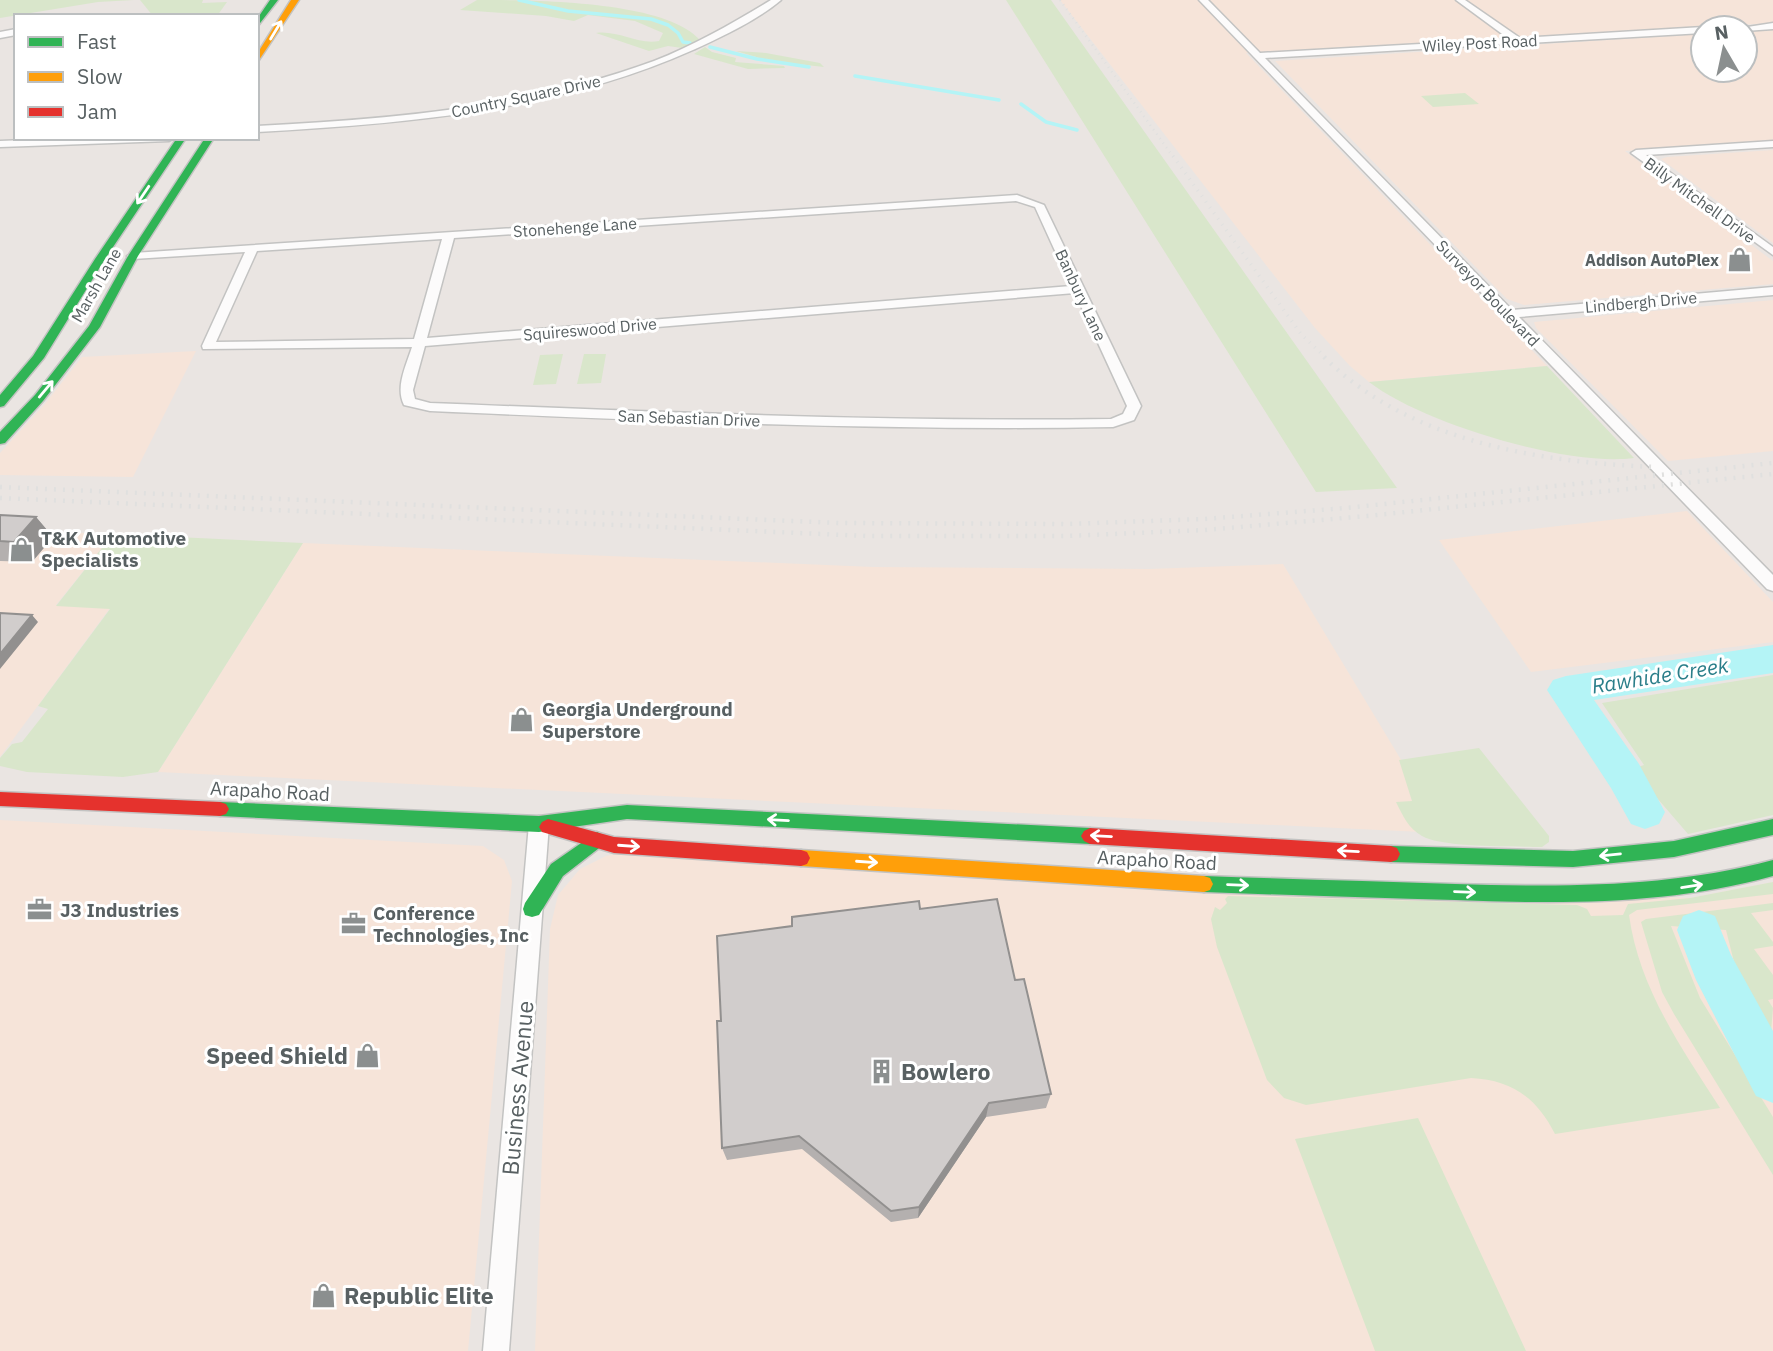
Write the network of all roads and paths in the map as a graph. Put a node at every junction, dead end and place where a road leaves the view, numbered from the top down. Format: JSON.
{"nodes":[{"id":1,"x":274,"y":0,"type":"edge"},
{"id":2,"x":295,"y":0,"type":"edge"},
{"id":3,"x":778,"y":0,"type":"edge"},
{"id":4,"x":1203,"y":0,"type":"edge"},
{"id":5,"x":1460,"y":0,"type":"edge"},
{"id":6,"x":259,"y":22,"type":"edge"},
{"id":7,"x":1689,"y":31,"type":"edge"},
{"id":8,"x":1518,"y":41,"type":"junction"},
{"id":9,"x":1258,"y":56,"type":"junction"},
{"id":10,"x":259,"y":58,"type":"edge"},
{"id":11,"x":259,"y":129,"type":"edge"},
{"id":12,"x":104,"y":140,"type":"edge"},
{"id":13,"x":181,"y":140,"type":"edge"},
{"id":14,"x":209,"y":140,"type":"edge"},
{"id":15,"x":40,"y":142,"type":"edge"},
{"id":16,"x":0,"y":144,"type":"edge"},
{"id":17,"x":1773,"y":144,"type":"edge"},
{"id":18,"x":1017,"y":198,"type":"joint"},
{"id":19,"x":126,"y":219,"type":"junction"},
{"id":20,"x":449,"y":236,"type":"junction"},
{"id":21,"x":253,"y":248,"type":"junction"},
{"id":22,"x":1773,"y":253,"type":"edge"},
{"id":23,"x":133,"y":256,"type":"junction"},
{"id":24,"x":1079,"y":289,"type":"junction"},
{"id":25,"x":1773,"y":291,"type":"edge"},
{"id":26,"x":77,"y":295,"type":"junction"},
{"id":27,"x":1508,"y":314,"type":"junction"},
{"id":28,"x":418,"y":343,"type":"junction"},
{"id":29,"x":0,"y":403,"type":"edge"},
{"id":30,"x":1134,"y":406,"type":"joint"},
{"id":31,"x":0,"y":440,"type":"edge"},
{"id":32,"x":1773,"y":585,"type":"edge"},
{"id":33,"x":0,"y":799,"type":"edge"},
{"id":34,"x":539,"y":824,"type":"junction"},
{"id":35,"x":1773,"y":827,"type":"edge"},
{"id":36,"x":597,"y":840,"type":"junction"},
{"id":37,"x":1773,"y":868,"type":"edge"},
{"id":38,"x":532,"y":909,"type":"junction"},
{"id":39,"x":496,"y":1351,"type":"edge"}],
"edges":[{"from":1,"to":6,"type":"main road"},
{"from":10,"to":2,"type":"main road","one_way":true},
{"from":3,"to":11,"type":"street","name":"Country Square Drive"},
{"from":4,"to":9,"type":"street","name":"Surveyor Boulevard"},
{"from":5,"to":8,"type":"street"},
{"from":7,"to":8,"type":"street","name":"Wiley Post Road"},
{"from":8,"to":9,"type":"street","name":"Wiley Post Road"},
{"from":9,"to":27,"type":"street","name":"Surveyor Boulevard"},
{"from":12,"to":15,"type":"street"},
{"from":13,"to":19,"type":"main road","name":"Marsh Lane","one_way":true},
{"from":14,"to":23,"type":"main road","name":"Marsh Lane"},
{"from":15,"to":16,"type":"street"},
{"from":17,"to":22,"type":"street","name":"Billy Mitchell Drive"},
{"from":18,"to":20,"type":"street","name":"Stonehenge Lane"},
{"from":18,"to":24,"type":"street","name":"Banbury Lane"},
{"from":19,"to":23,"type":"main road"},
{"from":19,"to":26,"type":"main road","name":"Marsh Lane"},
{"from":20,"to":21,"type":"street","name":"Stonehenge Lane"},
{"from":20,"to":28,"type":"street","name":"San Sebastian Drive"},
{"from":21,"to":23,"type":"street","name":"Stonehenge Lane"},
{"from":21,"to":28,"type":"street","name":"Squireswood Drive"},
{"from":23,"to":26,"type":"main road"},
{"from":31,"to":23,"type":"main road","name":"Marsh Lane","one_way":true},
{"from":24,"to":28,"type":"street","name":"Squireswood Drive"},
{"from":24,"to":30,"type":"street","name":"Banbury Lane"},
{"from":25,"to":27,"type":"street","name":"Lindbergh Drive"},
{"from":26,"to":29,"type":"main road","name":"Marsh Lane"},
{"from":27,"to":32,"type":"street","name":"Surveyor Boulevard"},
{"from":28,"to":30,"type":"street","name":"San Sebastian Drive"},
{"from":33,"to":34,"type":"main road","name":"Arapaho Road"},
{"from":35,"to":34,"type":"main road","name":"Arapaho Road","one_way":true},
{"from":34,"to":36,"type":"main road","name":"Arapaho Road"},
{"from":34,"to":38,"type":"street","name":"Business Avenue"},
{"from":36,"to":37,"type":"main road","name":"Arapaho Road","one_way":true},
{"from":36,"to":38,"type":"main road"},
{"from":38,"to":39,"type":"street","name":"Business Avenue"}]}
